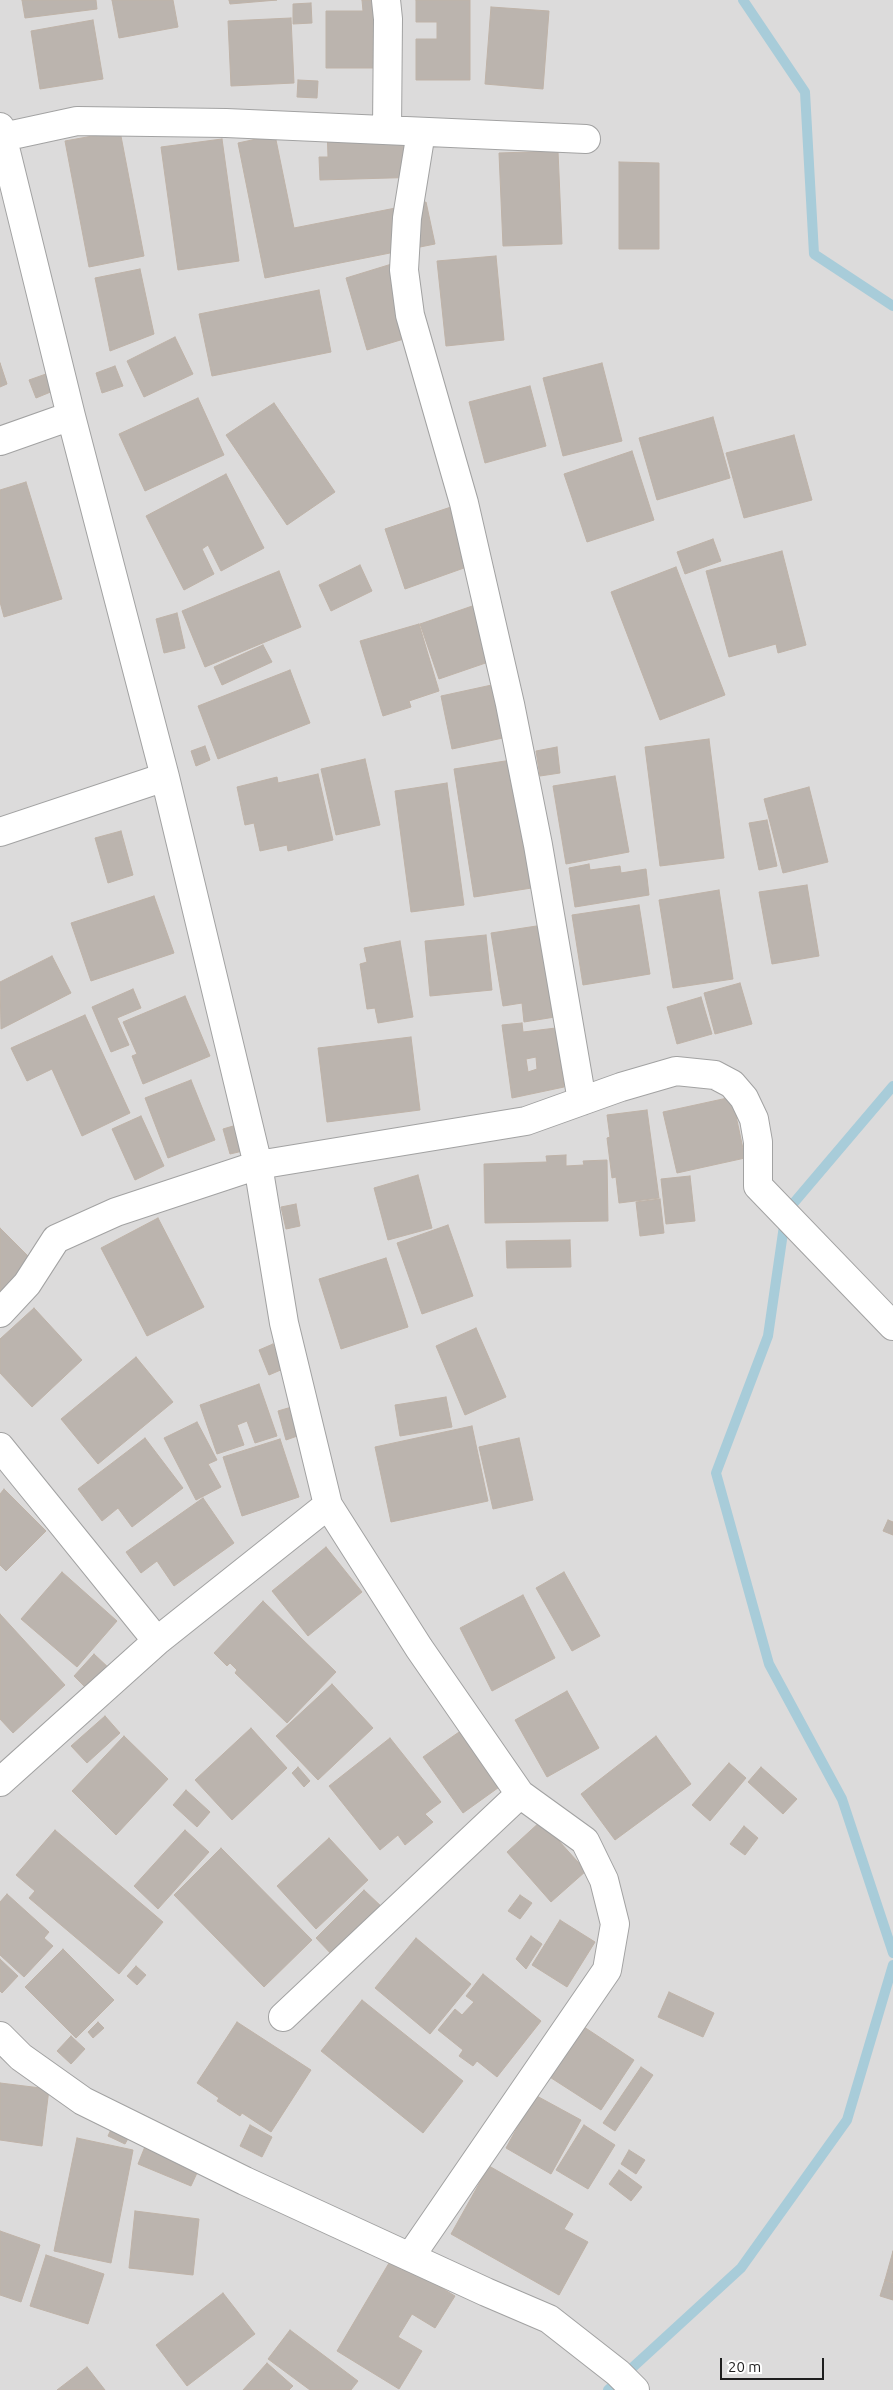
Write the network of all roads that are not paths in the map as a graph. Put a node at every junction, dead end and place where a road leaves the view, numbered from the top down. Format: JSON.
{"nodes":[{"id":1,"x":386,"y":0,"type":"edge"},
{"id":2,"x":387,"y":130,"type":"junction"},
{"id":3,"x":2,"y":132,"type":"edge"},
{"id":4,"x":421,"y":132,"type":"junction"},
{"id":5,"x":586,"y":139,"type":"dead end"},
{"id":6,"x":71,"y":416,"type":"junction"},
{"id":7,"x":0,"y":441,"type":"edge"},
{"id":8,"x":165,"y":777,"type":"junction"},
{"id":9,"x":0,"y":832,"type":"edge"},
{"id":10,"x":582,"y":1101,"type":"junction"},
{"id":11,"x":258,"y":1165,"type":"junction"},
{"id":12,"x":0,"y":1313,"type":"edge"},
{"id":13,"x":893,"y":1326,"type":"edge"},
{"id":14,"x":0,"y":1447,"type":"edge"},
{"id":15,"x":328,"y":1505,"type":"junction"},
{"id":16,"x":157,"y":1641,"type":"junction"},
{"id":17,"x":0,"y":1782,"type":"edge"},
{"id":18,"x":520,"y":1794,"type":"junction"},
{"id":19,"x":283,"y":2017,"type":"dead end"},
{"id":20,"x":0,"y":2036,"type":"edge"},
{"id":21,"x":410,"y":2257,"type":"junction"},
{"id":22,"x":627,"y":2382,"type":"edge"}],
"edges":[{"from":1,"to":2,"type":"street"},
{"from":2,"to":3,"type":"street"},
{"from":2,"to":4,"type":"street"},
{"from":3,"to":6,"type":"street"},
{"from":4,"to":5,"type":"street"},
{"from":4,"to":10,"type":"street"},
{"from":6,"to":7,"type":"street"},
{"from":6,"to":8,"type":"street"},
{"from":8,"to":9,"type":"street"},
{"from":8,"to":11,"type":"street"},
{"from":10,"to":11,"type":"street"},
{"from":10,"to":13,"type":"street"},
{"from":11,"to":12,"type":"street"},
{"from":11,"to":15,"type":"street"},
{"from":14,"to":16,"type":"street"},
{"from":15,"to":16,"type":"street"},
{"from":15,"to":18,"type":"street"},
{"from":16,"to":17,"type":"street"},
{"from":18,"to":19,"type":"street"},
{"from":18,"to":21,"type":"street"},
{"from":20,"to":21,"type":"street"},
{"from":21,"to":22,"type":"street"}]}
